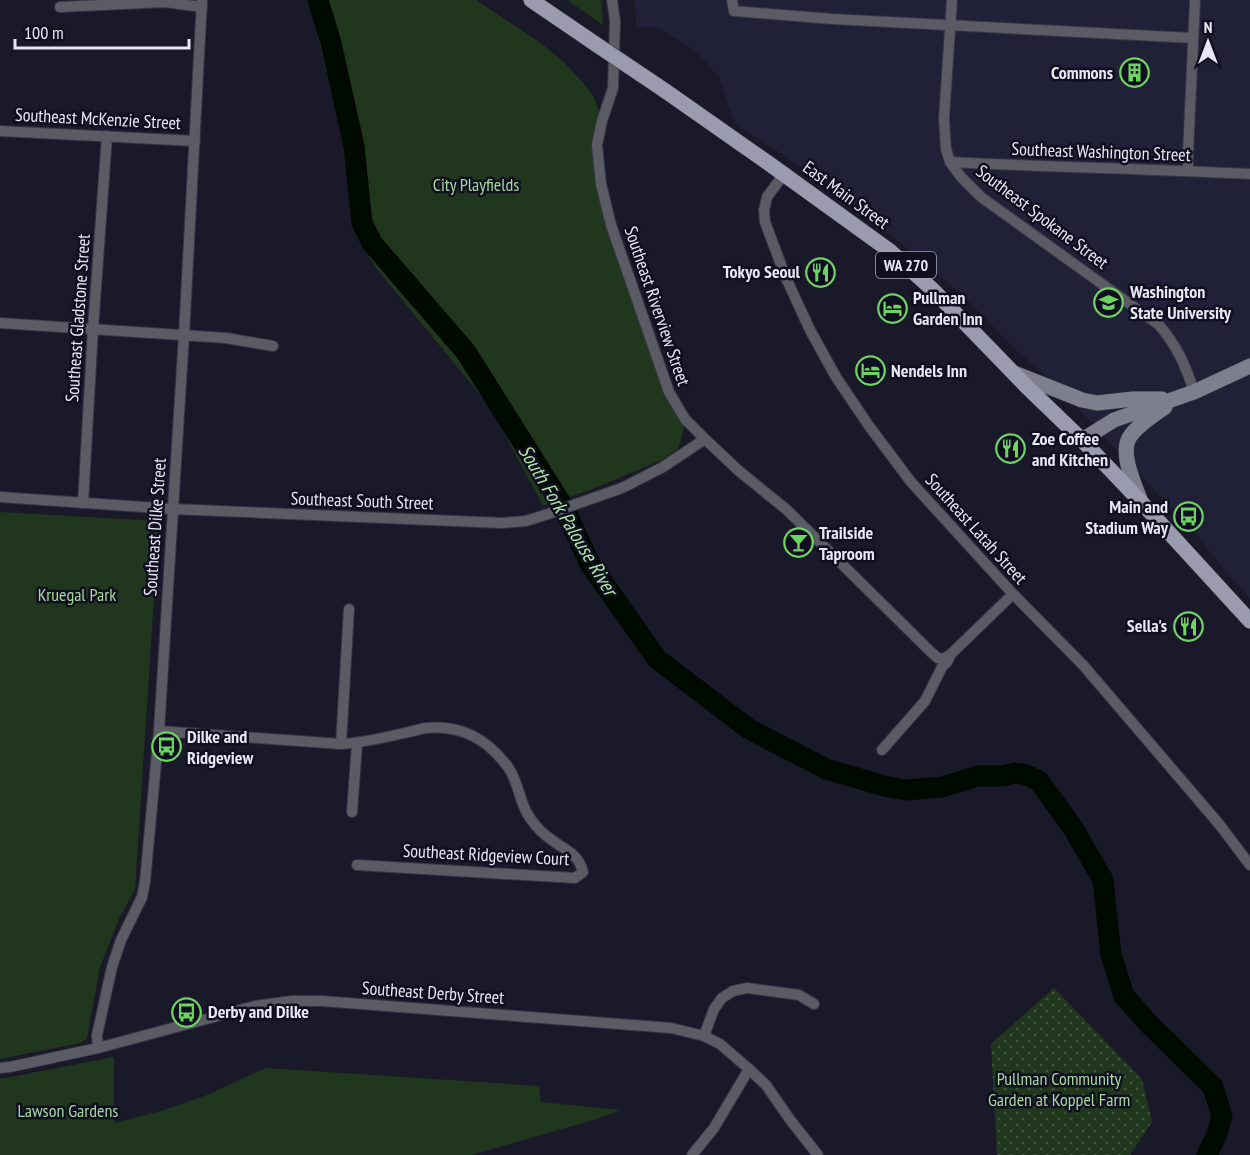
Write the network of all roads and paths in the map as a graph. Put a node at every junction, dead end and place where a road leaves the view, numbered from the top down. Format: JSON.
{"nodes":[{"id":1,"x":531,"y":0,"type":"edge"},
{"id":2,"x":612,"y":0,"type":"edge"},
{"id":3,"x":952,"y":0,"type":"edge"},
{"id":4,"x":1195,"y":0,"type":"edge"},
{"id":5,"x":202,"y":3,"type":"edge"},
{"id":6,"x":733,"y":6,"type":"edge"},
{"id":7,"x":60,"y":7,"type":"dead end"},
{"id":8,"x":950,"y":25,"type":"junction"},
{"id":9,"x":1193,"y":38,"type":"junction"},
{"id":10,"x":0,"y":131,"type":"edge"},
{"id":11,"x":107,"y":136,"type":"junction"},
{"id":12,"x":195,"y":141,"type":"junction"},
{"id":13,"x":950,"y":162,"type":"junction"},
{"id":14,"x":1188,"y":171,"type":"junction"},
{"id":15,"x":784,"y":174,"type":"junction"},
{"id":16,"x":1250,"y":174,"type":"edge"},
{"id":17,"x":0,"y":323,"type":"edge"},
{"id":18,"x":93,"y":329,"type":"junction"},
{"id":19,"x":184,"y":335,"type":"junction"},
{"id":20,"x":273,"y":346,"type":"dead end"},
{"id":21,"x":1250,"y":366,"type":"edge"},
{"id":22,"x":1014,"y":374,"type":"junction"},
{"id":23,"x":1194,"y":392,"type":"junction"},
{"id":24,"x":1174,"y":399,"type":"junction"},
{"id":25,"x":705,"y":439,"type":"junction"},
{"id":26,"x":1082,"y":440,"type":"junction"},
{"id":27,"x":0,"y":497,"type":"edge"},
{"id":28,"x":1141,"y":502,"type":"junction"},
{"id":29,"x":83,"y":503,"type":"junction"},
{"id":30,"x":172,"y":509,"type":"junction"},
{"id":31,"x":1013,"y":594,"type":"junction"},
{"id":32,"x":349,"y":609,"type":"dead end"},
{"id":33,"x":1250,"y":621,"type":"edge"},
{"id":34,"x":951,"y":654,"type":"junction"},
{"id":35,"x":159,"y":731,"type":"junction"},
{"id":36,"x":341,"y":744,"type":"junction"},
{"id":37,"x":357,"y":744,"type":"junction"},
{"id":38,"x":882,"y":750,"type":"dead end"},
{"id":39,"x":352,"y":812,"type":"dead end"},
{"id":40,"x":1250,"y":864,"type":"edge"},
{"id":41,"x":357,"y":865,"type":"dead end"},
{"id":42,"x":814,"y":1004,"type":"dead end"},
{"id":43,"x":704,"y":1036,"type":"junction"},
{"id":44,"x":98,"y":1048,"type":"junction"},
{"id":45,"x":0,"y":1068,"type":"edge"},
{"id":46,"x":749,"y":1069,"type":"junction"},
{"id":47,"x":692,"y":1155,"type":"edge"},
{"id":48,"x":818,"y":1155,"type":"edge"}],
"edges":[{"from":1,"to":15,"type":"main road","name":"East Main Street","number":"WA 270","bridge":true},
{"from":2,"to":25,"type":"street","name":"Southeast Riverview Street"},
{"from":3,"to":8,"type":"street","name":"Southeast Spokane Street"},
{"from":4,"to":9,"type":"street"},
{"from":5,"to":7,"type":"street"},
{"from":5,"to":12,"type":"street","name":"Southeast Dilke Street"},
{"from":6,"to":8,"type":"street"},
{"from":8,"to":9,"type":"street"},
{"from":8,"to":13,"type":"street","name":"Southeast Spokane Street"},
{"from":9,"to":14,"type":"street"},
{"from":10,"to":11,"type":"street","name":"Southeast McKenzie Street"},
{"from":11,"to":12,"type":"street","name":"Southeast McKenzie Street"},
{"from":11,"to":18,"type":"street","name":"Southeast Gladstone Street"},
{"from":12,"to":19,"type":"street","name":"Southeast Dilke Street"},
{"from":13,"to":14,"type":"street","name":"Southeast Washington Street"},
{"from":13,"to":23,"type":"street","name":"Southeast Spokane Street"},
{"from":14,"to":16,"type":"street","name":"Southeast Washington Street"},
{"from":15,"to":22,"type":"main road","name":"East Main Street","number":"WA 270"},
{"from":15,"to":31,"type":"street","name":"Southeast Latah Street"},
{"from":17,"to":18,"type":"street"},
{"from":18,"to":19,"type":"street"},
{"from":18,"to":29,"type":"street","name":"Southeast Gladstone Street"},
{"from":19,"to":20,"type":"street"},
{"from":19,"to":30,"type":"street","name":"Southeast Dilke Street"},
{"from":21,"to":23,"type":"main road"},
{"from":22,"to":24,"type":"main road"},
{"from":22,"to":26,"type":"main road","name":"East Main Street","number":"WA 270"},
{"from":23,"to":24,"type":"main road"},
{"from":24,"to":26,"type":"main road"},
{"from":24,"to":28,"type":"main road"},
{"from":25,"to":30,"type":"street","name":"Southeast South Street"},
{"from":25,"to":34,"type":"street","name":"Southeast Riverview Street"},
{"from":26,"to":28,"type":"main road","name":"East Main Street","number":"WA 270"},
{"from":27,"to":29,"type":"street","name":"Southeast South Street"},
{"from":28,"to":33,"type":"main road","name":"East Main Street","number":"WA 270"},
{"from":29,"to":30,"type":"street","name":"Southeast South Street"},
{"from":30,"to":35,"type":"street","name":"Southeast Dilke Street"},
{"from":31,"to":34,"type":"street"},
{"from":31,"to":40,"type":"street","name":"Southeast Latah Street"},
{"from":32,"to":36,"type":"street"},
{"from":34,"to":38,"type":"street"},
{"from":35,"to":36,"type":"street","name":"Southeast Ridgeview Court"},
{"from":35,"to":44,"type":"street","name":"Southeast Dilke Street"},
{"from":36,"to":37,"type":"street","name":"Southeast Ridgeview Court"},
{"from":37,"to":39,"type":"street"},
{"from":37,"to":41,"type":"street","name":"Southeast Ridgeview Court"},
{"from":42,"to":43,"type":"street"},
{"from":43,"to":44,"type":"street","name":"Southeast Derby Street"},
{"from":43,"to":46,"type":"street","name":"Southeast Derby Street"},
{"from":44,"to":45,"type":"street","name":"Southeast Derby Street"},
{"from":46,"to":47,"type":"street"},
{"from":46,"to":48,"type":"street","name":"Southeast Derby Street"}]}
